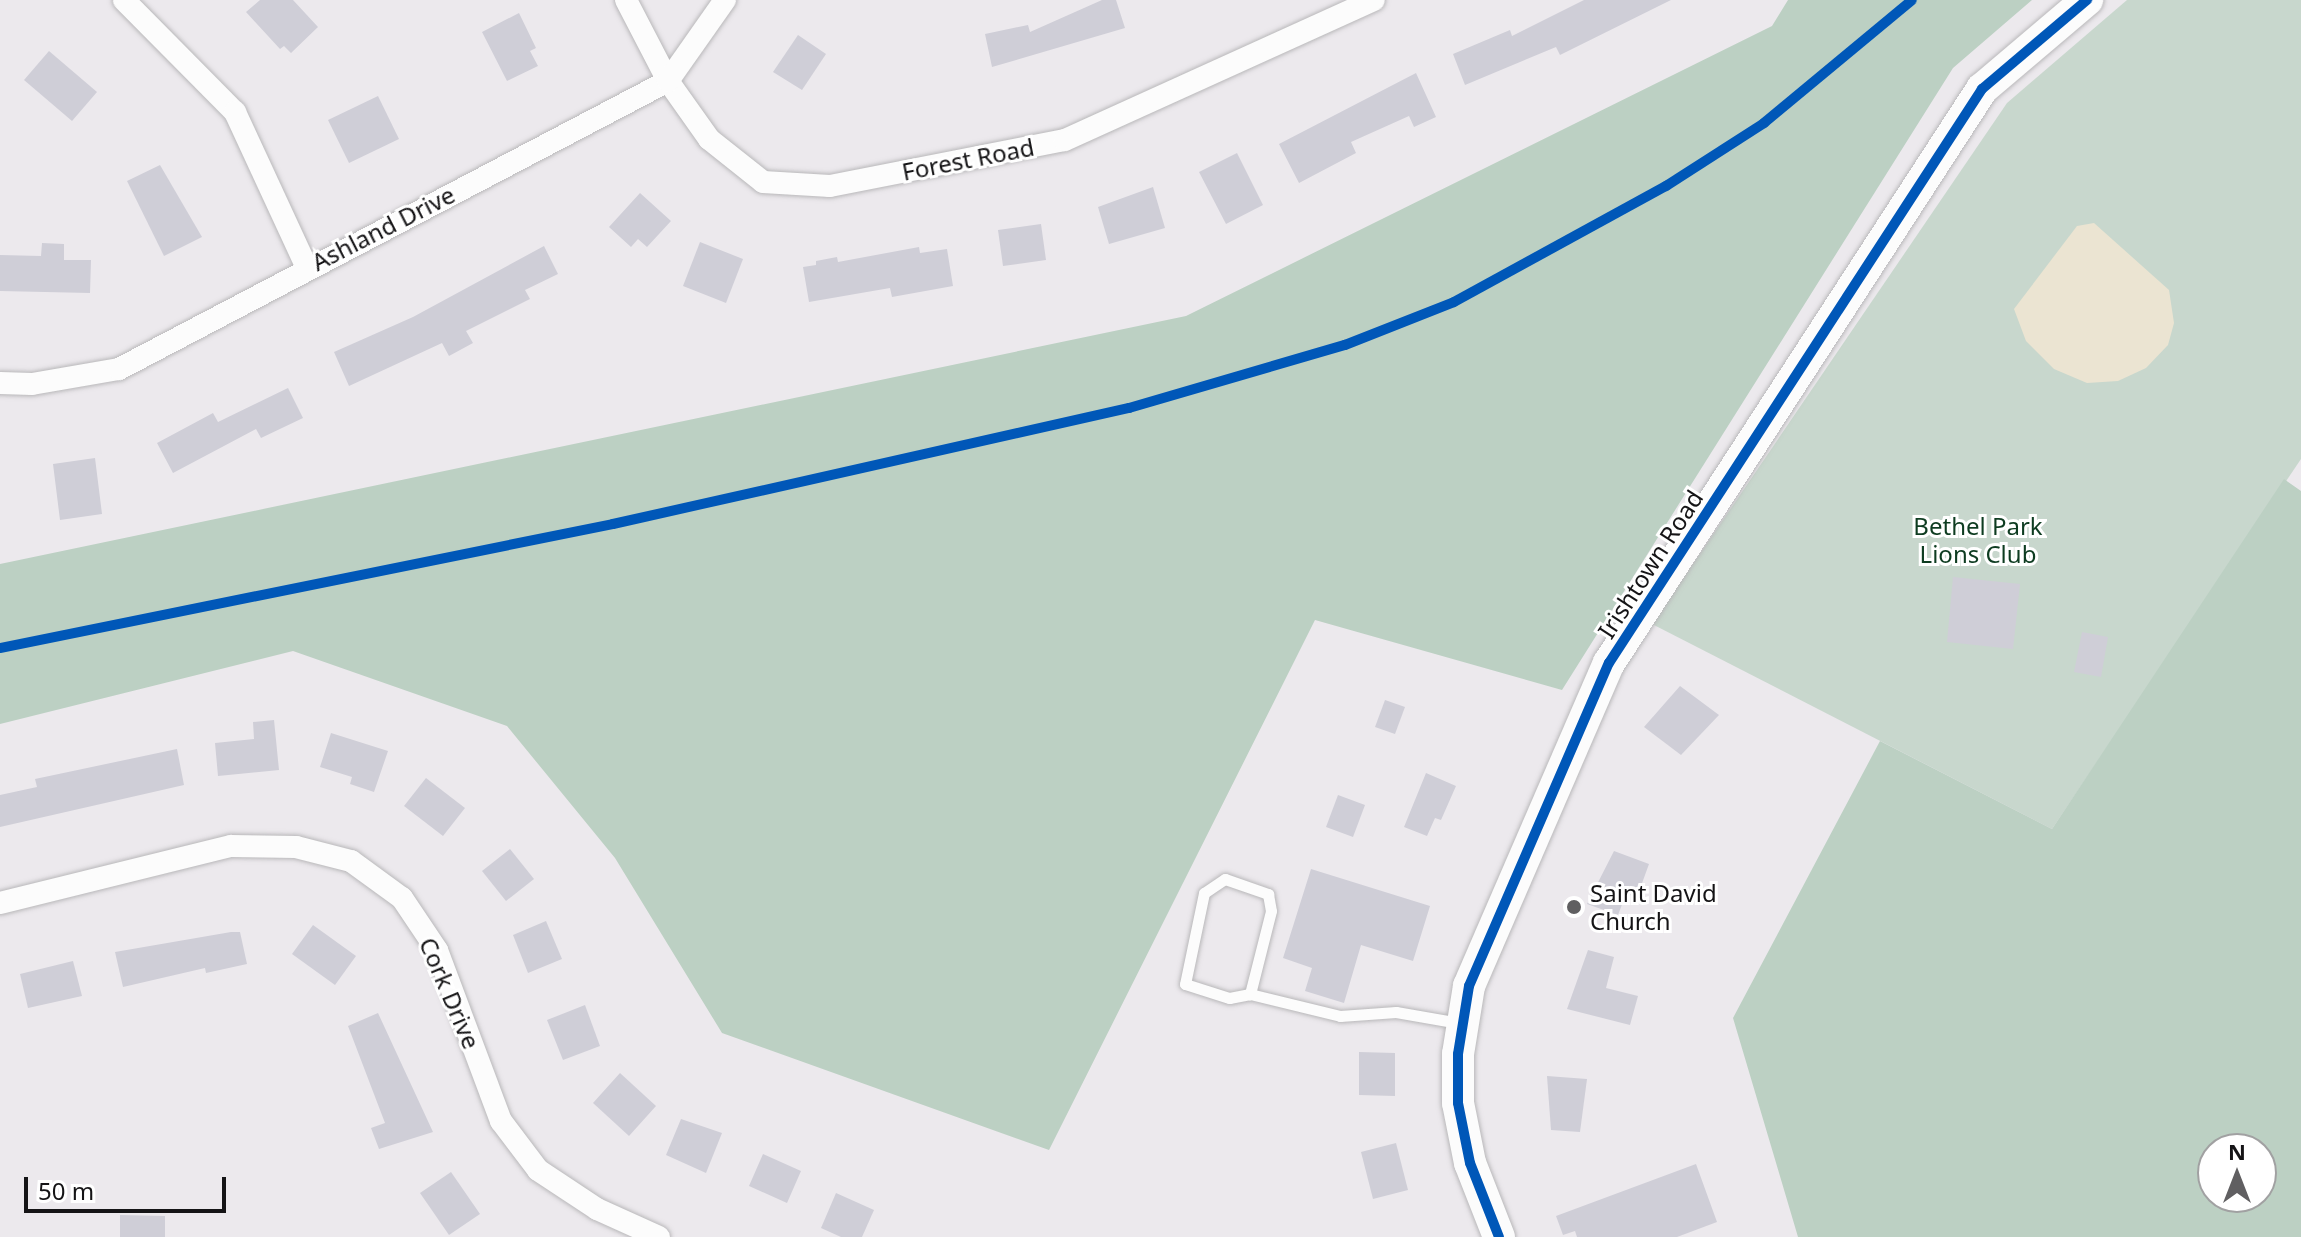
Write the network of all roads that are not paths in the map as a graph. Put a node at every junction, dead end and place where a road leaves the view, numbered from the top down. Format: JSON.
{"nodes":[{"id":1,"x":124,"y":0,"type":"edge"},
{"id":2,"x":626,"y":0,"type":"edge"},
{"id":3,"x":725,"y":0,"type":"edge"},
{"id":4,"x":1374,"y":0,"type":"edge"},
{"id":5,"x":2087,"y":0,"type":"edge"},
{"id":6,"x":668,"y":81,"type":"junction"},
{"id":7,"x":307,"y":268,"type":"junction"},
{"id":8,"x":0,"y":383,"type":"edge"},
{"id":9,"x":0,"y":903,"type":"edge"},
{"id":10,"x":1250,"y":994,"type":"junction"},
{"id":11,"x":1463,"y":1024,"type":"junction"},
{"id":12,"x":659,"y":1237,"type":"edge"},
{"id":13,"x":1499,"y":1237,"type":"edge"}],
"edges":[{"from":1,"to":7,"type":"street"},
{"from":2,"to":6,"type":"street","name":"Forest Road"},
{"from":3,"to":6,"type":"street","name":"Ashland Drive"},
{"from":4,"to":6,"type":"street","name":"Forest Road"},
{"from":5,"to":11,"type":"street","name":"Irishtown Road"},
{"from":6,"to":7,"type":"street","name":"Ashland Drive"},
{"from":7,"to":8,"type":"street","name":"Ashland Drive"},
{"from":9,"to":12,"type":"street","name":"Cork Drive"},
{"from":10,"to":10,"type":"lane"},
{"from":10,"to":11,"type":"lane"},
{"from":11,"to":13,"type":"street","name":"Irishtown Road"}]}
